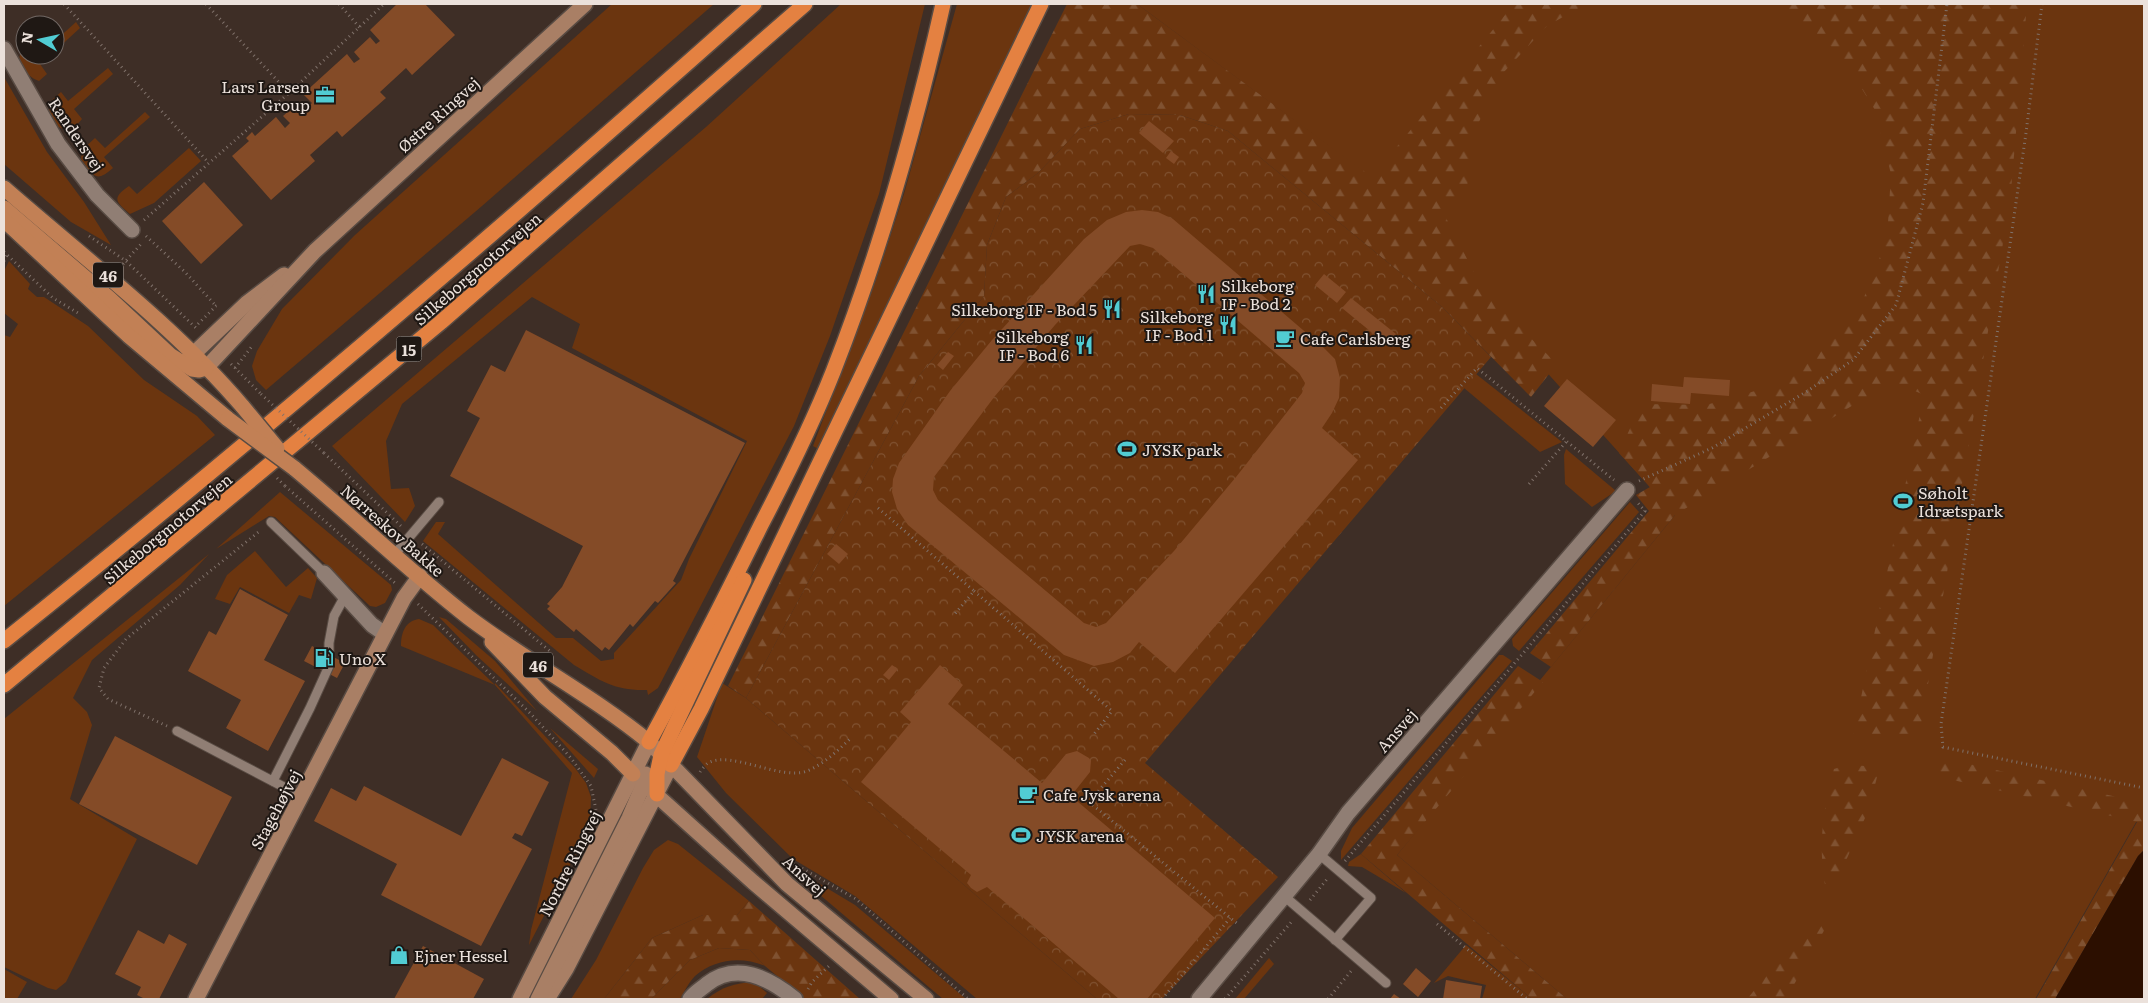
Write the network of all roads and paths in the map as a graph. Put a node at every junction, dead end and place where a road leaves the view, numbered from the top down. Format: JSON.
{"nodes":[{"id":1,"x":64,"y":4,"type":"edge"},
{"id":2,"x":206,"y":4,"type":"edge"},
{"id":3,"x":338,"y":4,"type":"edge"},
{"id":4,"x":384,"y":4,"type":"edge"},
{"id":5,"x":585,"y":4,"type":"edge"},
{"id":6,"x":754,"y":4,"type":"edge"},
{"id":7,"x":805,"y":4,"type":"edge"},
{"id":8,"x":943,"y":4,"type":"edge"},
{"id":9,"x":1041,"y":4,"type":"edge"},
{"id":10,"x":1947,"y":4,"type":"edge"},
{"id":11,"x":2042,"y":4,"type":"edge"},
{"id":12,"x":360,"y":28,"type":"junction"},
{"id":13,"x":4,"y":49,"type":"edge"},
{"id":14,"x":289,"y":93,"type":"junction"},
{"id":15,"x":208,"y":162,"type":"junction"},
{"id":16,"x":4,"y":188,"type":"edge"},
{"id":17,"x":4,"y":208,"type":"edge"},
{"id":18,"x":4,"y":220,"type":"edge"},
{"id":19,"x":132,"y":230,"type":"junction"},
{"id":20,"x":138,"y":248,"type":"dead end"},
{"id":21,"x":315,"y":251,"type":"junction"},
{"id":22,"x":4,"y":252,"type":"edge"},
{"id":23,"x":4,"y":262,"type":"edge"},
{"id":24,"x":123,"y":264,"type":"dead end"},
{"id":25,"x":216,"y":306,"type":"dead end"},
{"id":26,"x":188,"y":359,"type":"junction"},
{"id":27,"x":206,"y":368,"type":"junction"},
{"id":28,"x":183,"y":382,"type":"junction"},
{"id":29,"x":261,"y":394,"type":"dead end"},
{"id":30,"x":1441,"y":408,"type":"dead end"},
{"id":31,"x":1566,"y":442,"type":"junction"},
{"id":32,"x":792,"y":463,"type":"junction"},
{"id":33,"x":297,"y":471,"type":"junction"},
{"id":34,"x":1529,"y":484,"type":"dead end"},
{"id":35,"x":285,"y":486,"type":"dead end"},
{"id":36,"x":1627,"y":490,"type":"junction"},
{"id":37,"x":439,"y":502,"type":"dead end"},
{"id":38,"x":878,"y":508,"type":"dead end"},
{"id":39,"x":271,"y":522,"type":"joint"},
{"id":40,"x":410,"y":534,"type":"junction"},
{"id":41,"x":395,"y":554,"type":"junction"},
{"id":42,"x":324,"y":573,"type":"joint"},
{"id":43,"x":420,"y":576,"type":"junction"},
{"id":44,"x":974,"y":591,"type":"junction"},
{"id":45,"x":407,"y":594,"type":"junction"},
{"id":46,"x":345,"y":596,"type":"junction"},
{"id":47,"x":954,"y":615,"type":"dead end"},
{"id":48,"x":468,"y":617,"type":"junction"},
{"id":49,"x":385,"y":634,"type":"junction"},
{"id":50,"x":4,"y":641,"type":"edge"},
{"id":51,"x":554,"y":654,"type":"dead end"},
{"id":52,"x":4,"y":685,"type":"edge"},
{"id":53,"x":176,"y":731,"type":"joint"},
{"id":54,"x":1094,"y":734,"type":"dead end"},
{"id":55,"x":850,"y":739,"type":"dead end"},
{"id":56,"x":649,"y":742,"type":"junction"},
{"id":57,"x":666,"y":760,"type":"junction"},
{"id":58,"x":1125,"y":760,"type":"dead end"},
{"id":59,"x":639,"y":778,"type":"junction"},
{"id":60,"x":705,"y":778,"type":"dead end"},
{"id":61,"x":273,"y":781,"type":"junction"},
{"id":62,"x":2144,"y":788,"type":"edge"},
{"id":63,"x":657,"y":794,"type":"junction"},
{"id":64,"x":301,"y":796,"type":"junction"},
{"id":65,"x":596,"y":817,"type":"dead end"},
{"id":66,"x":782,"y":854,"type":"dead end"},
{"id":67,"x":1319,"y":854,"type":"junction"},
{"id":68,"x":1337,"y":869,"type":"junction"},
{"id":69,"x":1284,"y":896,"type":"junction"},
{"id":70,"x":1301,"y":910,"type":"junction"},
{"id":71,"x":1437,"y":924,"type":"dead end"},
{"id":72,"x":1336,"y":940,"type":"junction"},
{"id":73,"x":1360,"y":960,"type":"junction"},
{"id":74,"x":832,"y":962,"type":"dead end"},
{"id":75,"x":1386,"y":983,"type":"dead end"},
{"id":76,"x":801,"y":996,"type":"edge"},
{"id":77,"x":196,"y":999,"type":"edge"},
{"id":78,"x":520,"y":999,"type":"edge"},
{"id":79,"x":538,"y":999,"type":"edge"},
{"id":80,"x":547,"y":999,"type":"edge"},
{"id":81,"x":690,"y":999,"type":"edge"},
{"id":82,"x":891,"y":999,"type":"edge"},
{"id":83,"x":926,"y":999,"type":"edge"},
{"id":84,"x":968,"y":999,"type":"edge"},
{"id":85,"x":1162,"y":999,"type":"edge"},
{"id":86,"x":1199,"y":999,"type":"edge"},
{"id":87,"x":1225,"y":999,"type":"edge"},
{"id":88,"x":1328,"y":999,"type":"edge"},
{"id":89,"x":1527,"y":999,"type":"edge"}],
"edges":[{"from":1,"to":15,"type":"path"},
{"from":2,"to":14,"type":"path"},
{"from":3,"to":12,"type":"path"},
{"from":4,"to":12,"type":"path"},
{"from":5,"to":21,"type":"main road","name":"Østre Ringvej"},
{"from":6,"to":50,"type":"highway","name":"Silkeborgmotorvejen","number":"15"},
{"from":7,"to":52,"type":"highway","name":"Silkeborgmotorvejen","number":"15"},
{"from":8,"to":32,"type":"highway"},
{"from":9,"to":57,"type":"highway"},
{"from":10,"to":36,"type":"path"},
{"from":11,"to":62,"type":"path"},
{"from":12,"to":14,"type":"path"},
{"from":13,"to":19,"type":"street","name":"Randersvej"},
{"from":14,"to":15,"type":"path"},
{"from":15,"to":19,"type":"path"},
{"from":16,"to":26,"type":"main road","name":"Nørreskov Bakke","number":"46"},
{"from":17,"to":26,"type":"main road"},
{"from":18,"to":28,"type":"main road","name":"Nørreskov Bakke","number":"46"},
{"from":19,"to":25,"type":"path"},
{"from":20,"to":24,"type":"path"},
{"from":21,"to":26,"type":"main road","name":"Østre Ringvej"},
{"from":21,"to":27,"type":"main road","name":"Østre Ringvej"},
{"from":22,"to":23,"type":"path"},
{"from":26,"to":27,"type":"main road","name":"Nørreskov Bakke","number":"46"},
{"from":26,"to":28,"type":"main road"},
{"from":27,"to":33,"type":"main road","name":"Nørreskov Bakke","number":"46","bridge":true},
{"from":28,"to":33,"type":"main road","name":"Nørreskov Bakke","number":"46","bridge":true},
{"from":29,"to":40,"type":"path","bridge":true},
{"from":30,"to":31,"type":"path"},
{"from":31,"to":34,"type":"path"},
{"from":31,"to":36,"type":"path"},
{"from":32,"to":56,"type":"highway"},
{"from":32,"to":57,"type":"highway"},
{"from":33,"to":41,"type":"main road","name":"Nørreskov Bakke","number":"46"},
{"from":35,"to":45,"type":"path"},
{"from":36,"to":67,"type":"street","name":"Ansvej"},
{"from":36,"to":68,"type":"path"},
{"from":37,"to":40,"type":"lane"},
{"from":38,"to":44,"type":"path"},
{"from":39,"to":42,"type":"lane"},
{"from":39,"to":53,"type":"path"},
{"from":40,"to":41,"type":"lane"},
{"from":40,"to":51,"type":"path"},
{"from":41,"to":43,"type":"main road","name":"Nørreskov Bakke","number":"46"},
{"from":42,"to":46,"type":"street"},
{"from":43,"to":45,"type":"main road","name":"Stagehøjvej"},
{"from":43,"to":48,"type":"main road","name":"Nørreskov Bakke","number":"46"},
{"from":44,"to":47,"type":"path"},
{"from":44,"to":54,"type":"path"},
{"from":45,"to":49,"type":"main road","name":"Stagehøjvej"},
{"from":45,"to":65,"type":"path"},
{"from":46,"to":49,"type":"street"},
{"from":46,"to":61,"type":"lane"},
{"from":48,"to":56,"type":"main road","name":"Nørreskov Bakke","number":"46"},
{"from":48,"to":59,"type":"main road","name":"Nørreskov Bakke","number":"46"},
{"from":49,"to":64,"type":"main road","name":"Stagehøjvej"},
{"from":53,"to":61,"type":"lane"},
{"from":55,"to":60,"type":"path"},
{"from":56,"to":57,"type":"main road","name":"Nørreskov Bakke","number":"46"},
{"from":56,"to":59,"type":"main road"},
{"from":57,"to":63,"type":"highway"},
{"from":57,"to":83,"type":"main road","name":"Ansvej"},
{"from":58,"to":85,"type":"path"},
{"from":59,"to":63,"type":"main road","name":"Nørreskov Bakke","number":"46"},
{"from":59,"to":78,"type":"main road","name":"Nordre Ringvej"},
{"from":59,"to":79,"type":"main road"},
{"from":61,"to":64,"type":"lane"},
{"from":63,"to":80,"type":"main road"},
{"from":63,"to":82,"type":"main road"},
{"from":64,"to":77,"type":"main road","name":"Stagehøjvej"},
{"from":66,"to":84,"type":"path"},
{"from":67,"to":68,"type":"lane"},
{"from":67,"to":69,"type":"street","name":"Ansvej"},
{"from":68,"to":70,"type":"path"},
{"from":68,"to":72,"type":"lane"},
{"from":69,"to":70,"type":"lane"},
{"from":69,"to":86,"type":"street","name":"Ansvej"},
{"from":70,"to":72,"type":"lane"},
{"from":70,"to":87,"type":"path"},
{"from":71,"to":89,"type":"path"},
{"from":72,"to":73,"type":"lane"},
{"from":73,"to":75,"type":"lane"},
{"from":73,"to":88,"type":"path"},
{"from":74,"to":76,"type":"path"},
{"from":76,"to":81,"type":"street"}]}
